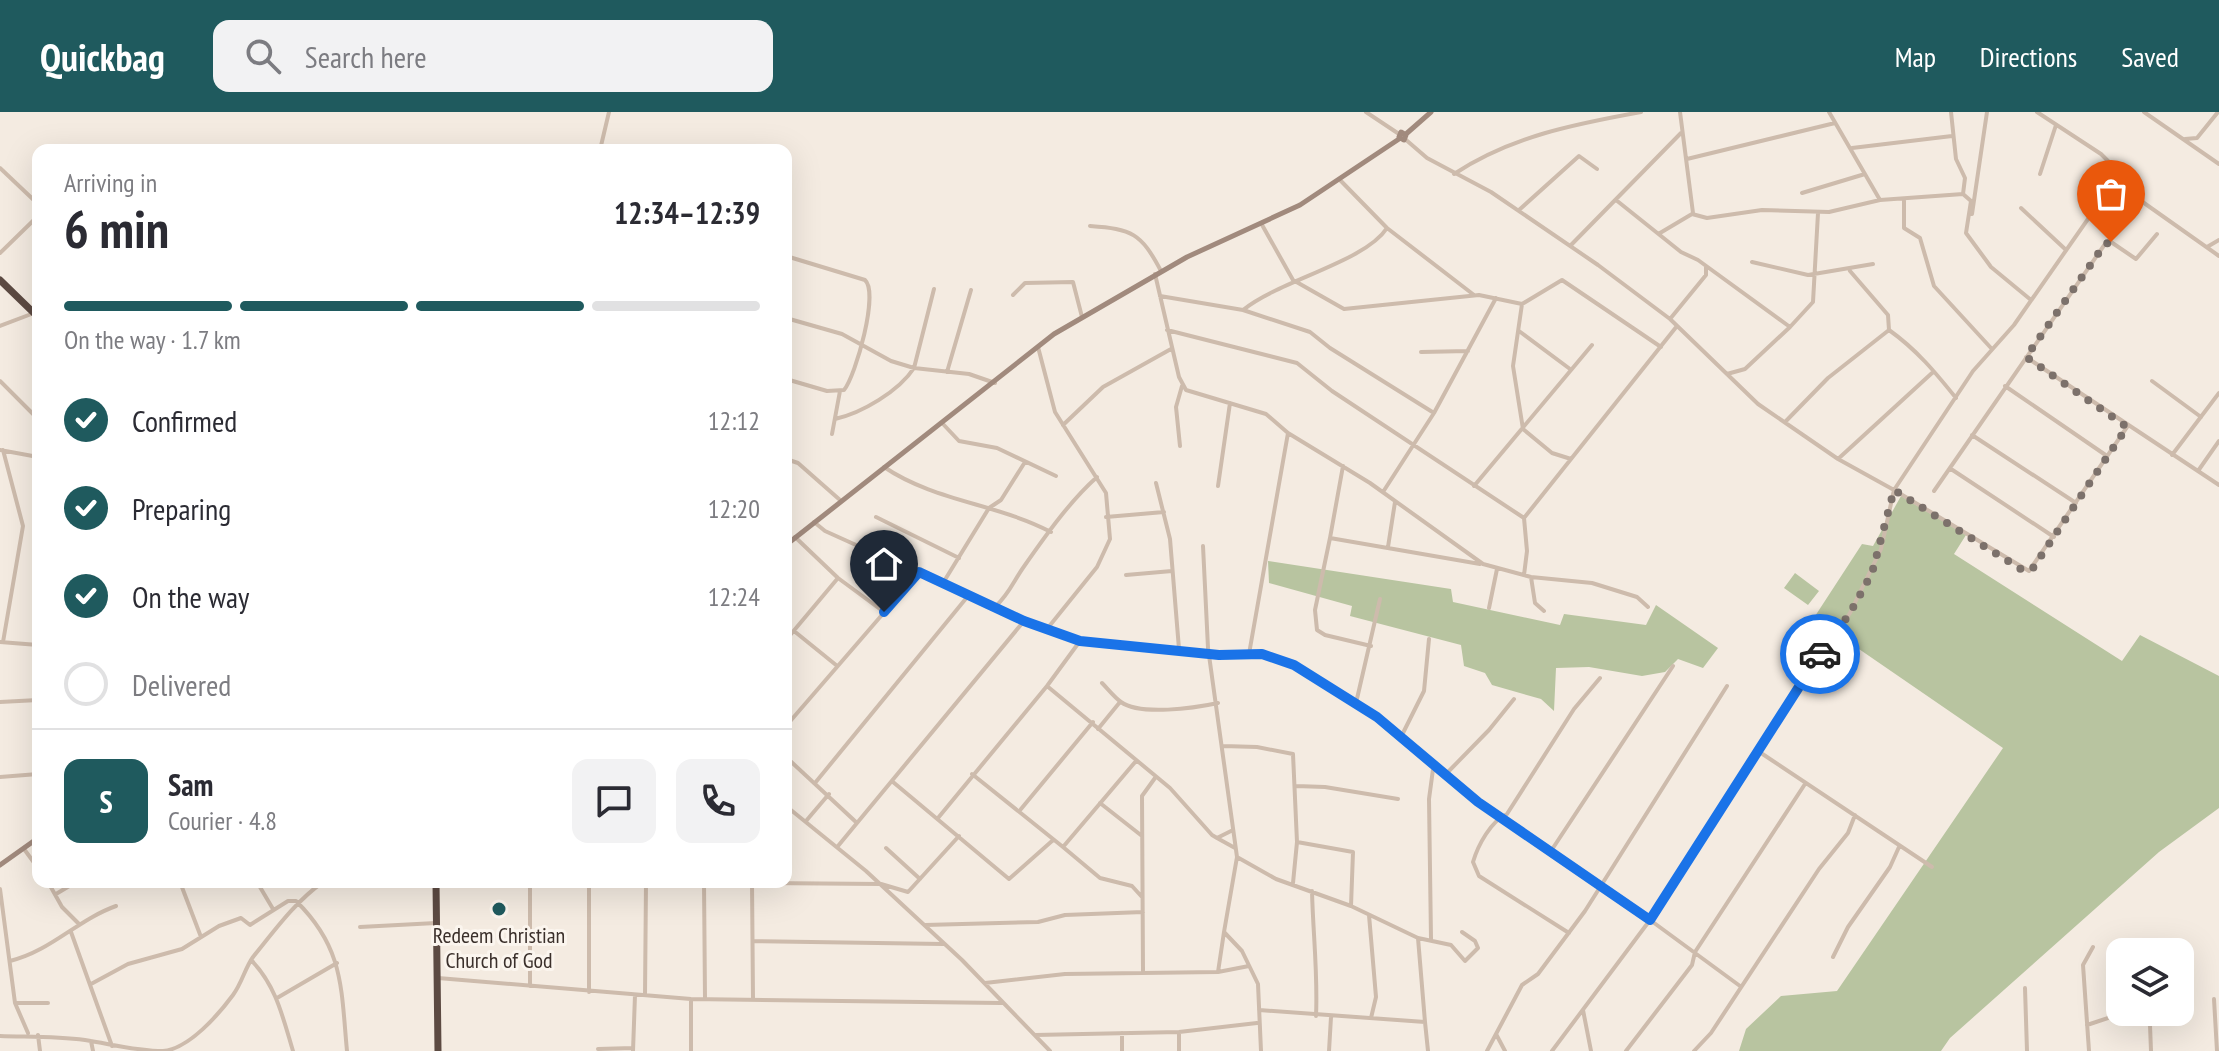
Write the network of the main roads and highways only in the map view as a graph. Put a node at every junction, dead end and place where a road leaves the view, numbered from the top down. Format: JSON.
{"nodes":[{"id":1,"x":0,"y":280,"type":"edge"},
{"id":2,"x":32,"y":311,"type":"edge"},
{"id":3,"x":436,"y":888,"type":"edge"},
{"id":4,"x":438,"y":1051,"type":"edge"}],
"edges":[{"from":1,"to":2,"type":"highway"},
{"from":3,"to":4,"type":"highway"}]}
